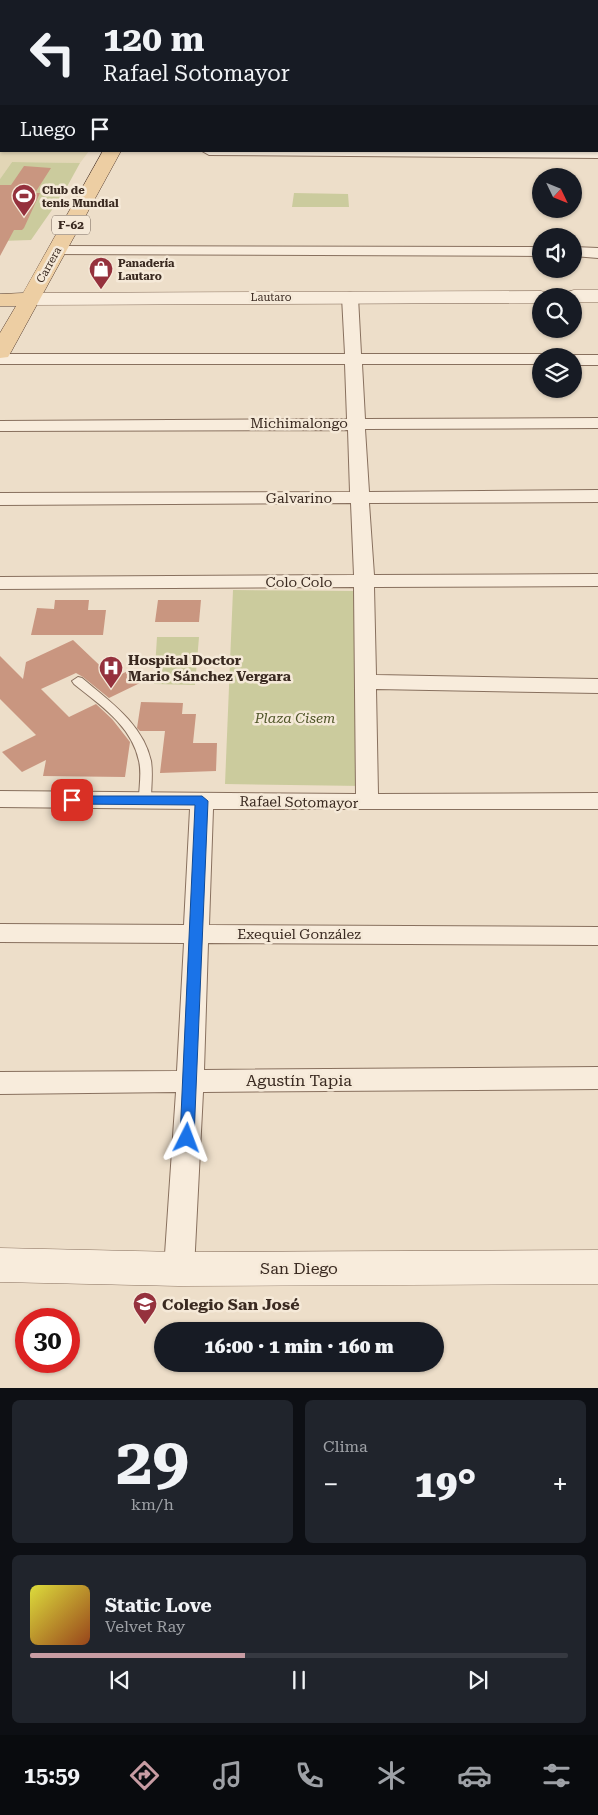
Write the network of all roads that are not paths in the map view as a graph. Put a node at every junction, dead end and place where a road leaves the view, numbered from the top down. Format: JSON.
{"nodes":[{"id":1,"x":111,"y":152,"type":"edge"},
{"id":2,"x":339,"y":152,"type":"edge"},
{"id":3,"x":598,"y":154,"type":"edge"},
{"id":4,"x":56,"y":250,"type":"junction"},
{"id":5,"x":532,"y":252,"type":"edge"},
{"id":6,"x":582,"y":252,"type":"edge"},
{"id":7,"x":598,"y":253,"type":"edge"},
{"id":8,"x":532,"y":296,"type":"edge"},
{"id":9,"x":582,"y":296,"type":"edge"},
{"id":10,"x":598,"y":296,"type":"edge"},
{"id":11,"x":350,"y":297,"type":"junction"},
{"id":12,"x":30,"y":299,"type":"junction"},
{"id":13,"x":0,"y":300,"type":"edge"},
{"id":14,"x":6,"y":322,"type":"edge"},
{"id":15,"x":0,"y":352,"type":"edge"},
{"id":16,"x":0,"y":359,"type":"edge"},
{"id":17,"x":352,"y":359,"type":"junction"},
{"id":18,"x":532,"y":359,"type":"edge"},
{"id":19,"x":582,"y":360,"type":"edge"},
{"id":20,"x":598,"y":360,"type":"edge"},
{"id":21,"x":357,"y":423,"type":"junction"},
{"id":22,"x":598,"y":423,"type":"edge"},
{"id":23,"x":0,"y":426,"type":"edge"},
{"id":24,"x":598,"y":496,"type":"edge"},
{"id":25,"x":361,"y":498,"type":"junction"},
{"id":26,"x":0,"y":499,"type":"edge"},
{"id":27,"x":598,"y":580,"type":"edge"},
{"id":28,"x":364,"y":581,"type":"junction"},
{"id":29,"x":0,"y":583,"type":"edge"},
{"id":30,"x":78,"y":681,"type":"dead end"},
{"id":31,"x":367,"y":682,"type":"junction"},
{"id":32,"x":598,"y":686,"type":"edge"},
{"id":33,"x":0,"y":799,"type":"edge"},
{"id":34,"x":145,"y":800,"type":"junction"},
{"id":35,"x":202,"y":801,"type":"junction"},
{"id":36,"x":598,"y":801,"type":"edge"},
{"id":37,"x":367,"y":802,"type":"junction"},
{"id":38,"x":0,"y":932,"type":"edge"},
{"id":39,"x":197,"y":933,"type":"junction"},
{"id":40,"x":598,"y":936,"type":"edge"},
{"id":41,"x":598,"y":1078,"type":"edge"},
{"id":42,"x":190,"y":1081,"type":"junction"},
{"id":43,"x":0,"y":1083,"type":"edge"},
{"id":44,"x":0,"y":1265,"type":"edge"},
{"id":45,"x":598,"y":1267,"type":"edge"},
{"id":46,"x":179,"y":1269,"type":"junction"}],
"edges":[{"from":1,"to":4,"type":"main road","name":"Carrera","number":"F-62"},
{"from":2,"to":3,"type":"street"},
{"from":4,"to":5,"type":"street"},
{"from":4,"to":12,"type":"main road","name":"Carrera","number":"F-62"},
{"from":6,"to":7,"type":"street"},
{"from":8,"to":11,"type":"street","name":"Lautaro"},
{"from":9,"to":10,"type":"street"},
{"from":11,"to":12,"type":"street","name":"Lautaro"},
{"from":11,"to":17,"type":"street"},
{"from":12,"to":13,"type":"main road","name":"Lautaro"},
{"from":12,"to":14,"type":"main road","name":"Carrera","number":"F-62"},
{"from":14,"to":15,"type":"main road","name":"Carrera","number":"F-62"},
{"from":16,"to":17,"type":"street"},
{"from":17,"to":18,"type":"street"},
{"from":17,"to":21,"type":"street"},
{"from":19,"to":20,"type":"street"},
{"from":21,"to":22,"type":"street","name":"Michimalongo"},
{"from":21,"to":23,"type":"street","name":"Michimalongo"},
{"from":21,"to":25,"type":"street"},
{"from":24,"to":25,"type":"street","name":"Galvarino"},
{"from":25,"to":26,"type":"street","name":"Galvarino"},
{"from":25,"to":28,"type":"street"},
{"from":27,"to":28,"type":"street","name":"Colo Colo"},
{"from":28,"to":29,"type":"street","name":"Colo Colo"},
{"from":28,"to":31,"type":"street"},
{"from":30,"to":34,"type":"lane"},
{"from":31,"to":32,"type":"street"},
{"from":31,"to":37,"type":"street"},
{"from":33,"to":34,"type":"street","name":"Rafael Sotomayor"},
{"from":34,"to":35,"type":"street","name":"Rafael Sotomayor"},
{"from":35,"to":37,"type":"street","name":"Rafael Sotomayor"},
{"from":35,"to":39,"type":"street"},
{"from":36,"to":37,"type":"street","name":"Rafael Sotomayor"},
{"from":38,"to":39,"type":"street","name":"Exequiel González"},
{"from":39,"to":40,"type":"street","name":"Exequiel González"},
{"from":39,"to":42,"type":"street"},
{"from":41,"to":42,"type":"street","name":"Agustín Tapia"},
{"from":42,"to":43,"type":"street","name":"Agustín Tapia"},
{"from":42,"to":46,"type":"street"},
{"from":44,"to":46,"type":"street","name":"San Diego"},
{"from":45,"to":46,"type":"street","name":"San Diego"}]}
